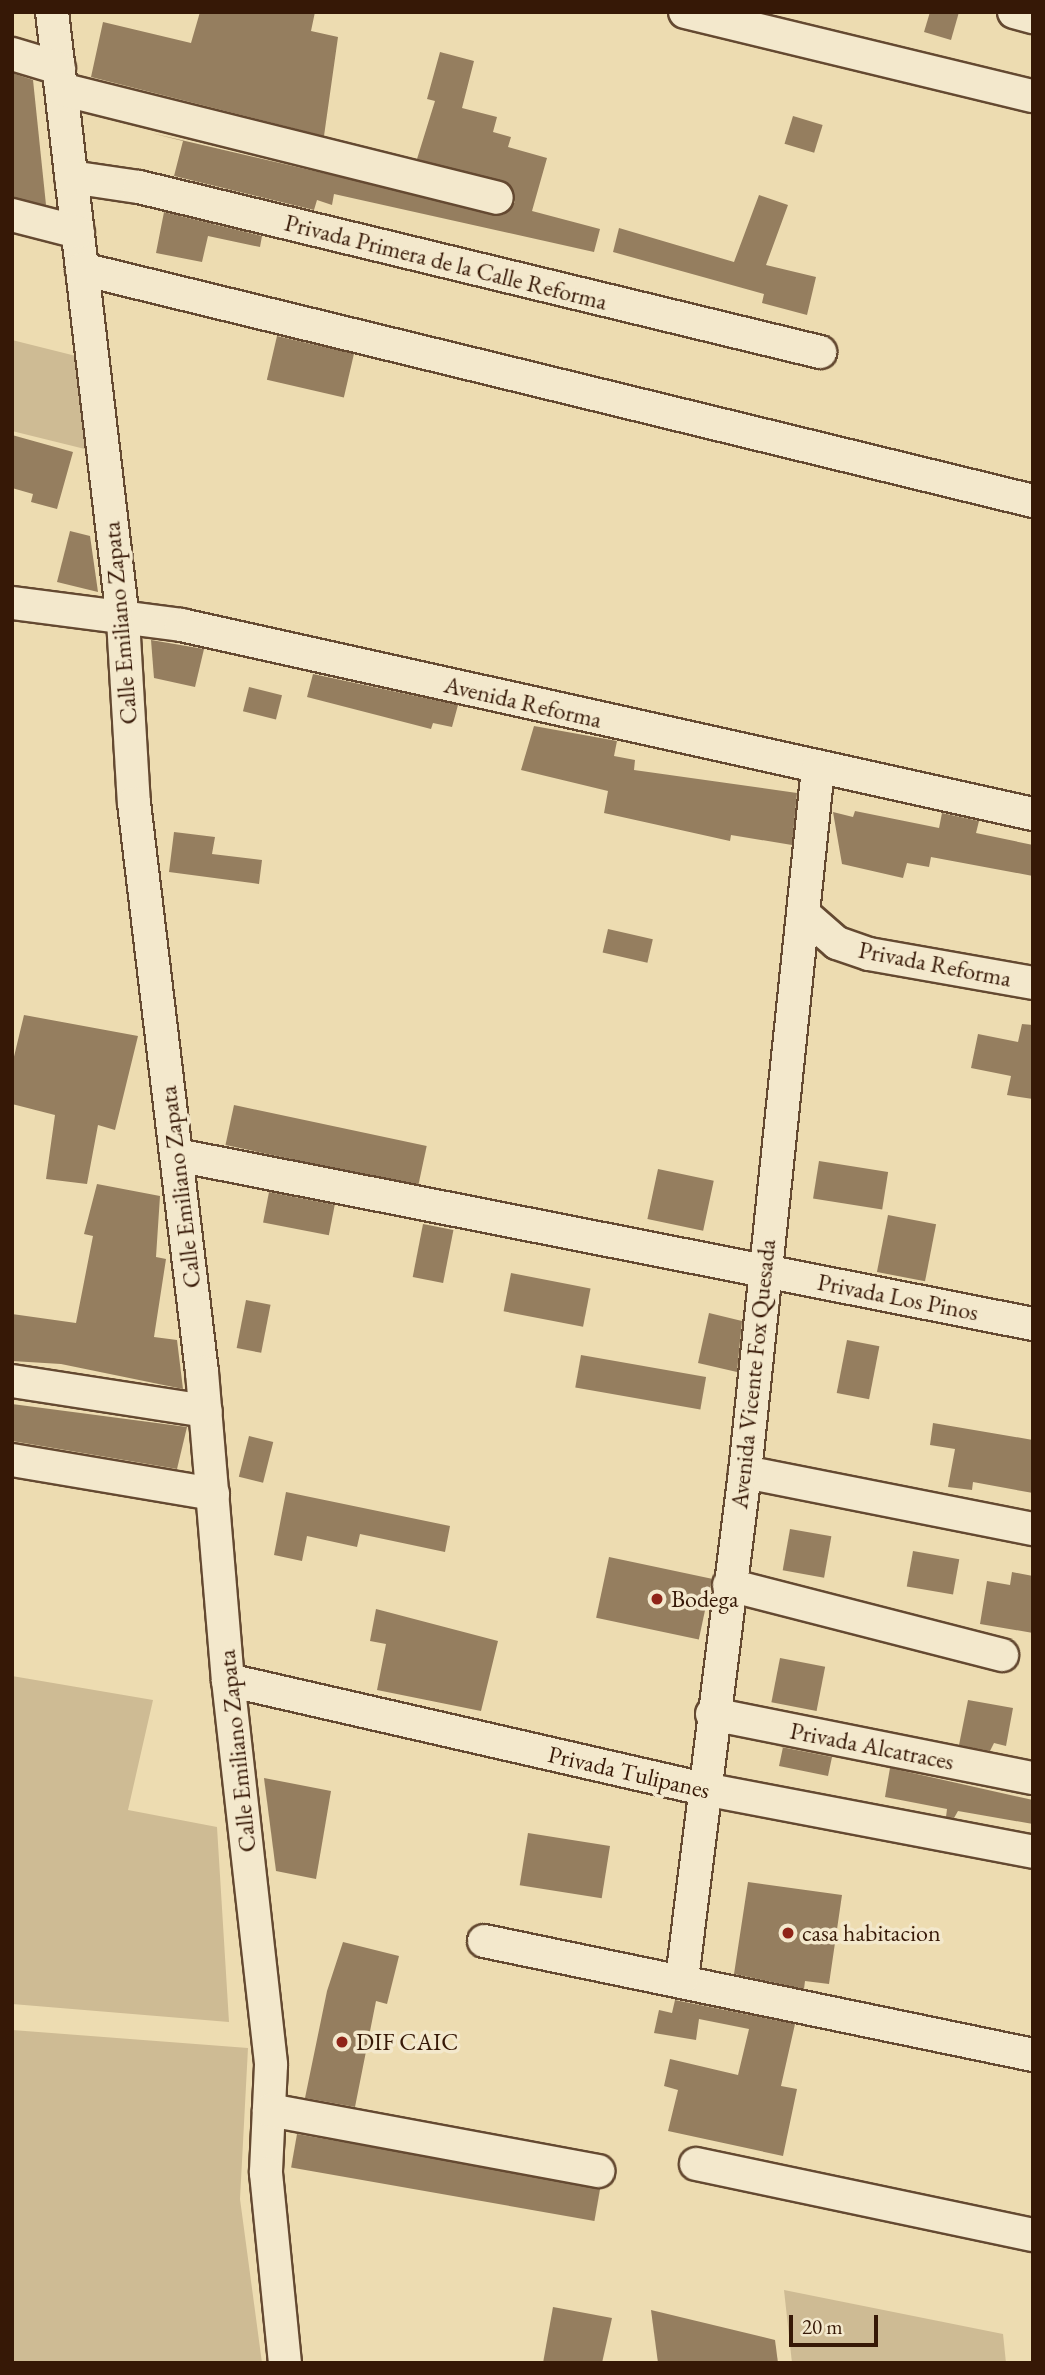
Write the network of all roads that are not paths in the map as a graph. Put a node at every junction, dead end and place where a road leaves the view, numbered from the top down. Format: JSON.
{"nodes":[{"id":1,"x":52,"y":12,"type":"edge"},
{"id":2,"x":685,"y":12,"type":"edge"},
{"id":3,"x":1014,"y":12,"type":"edge"},
{"id":4,"x":1033,"y":17,"type":"edge"},
{"id":5,"x":12,"y":54,"type":"edge"},
{"id":6,"x":60,"y":78,"type":"junction"},
{"id":7,"x":1033,"y":96,"type":"edge"},
{"id":8,"x":71,"y":177,"type":"junction"},
{"id":9,"x":497,"y":198,"type":"dead end"},
{"id":10,"x":12,"y":215,"type":"edge"},
{"id":11,"x":78,"y":232,"type":"junction"},
{"id":12,"x":82,"y":269,"type":"junction"},
{"id":13,"x":820,"y":352,"type":"dead end"},
{"id":14,"x":1033,"y":501,"type":"edge"},
{"id":15,"x":12,"y":603,"type":"edge"},
{"id":16,"x":123,"y":620,"type":"junction"},
{"id":17,"x":818,"y":768,"type":"junction"},
{"id":18,"x":1033,"y":814,"type":"edge"},
{"id":19,"x":806,"y":916,"type":"junction"},
{"id":20,"x":1033,"y":983,"type":"edge"},
{"id":21,"x":177,"y":1155,"type":"junction"},
{"id":22,"x":763,"y":1270,"type":"junction"},
{"id":23,"x":1033,"y":1324,"type":"edge"},
{"id":24,"x":12,"y":1381,"type":"edge"},
{"id":25,"x":206,"y":1411,"type":"junction"},
{"id":26,"x":12,"y":1460,"type":"edge"},
{"id":27,"x":745,"y":1472,"type":"junction"},
{"id":28,"x":213,"y":1494,"type":"junction"},
{"id":29,"x":1033,"y":1529,"type":"edge"},
{"id":30,"x":729,"y":1584,"type":"junction"},
{"id":31,"x":1002,"y":1656,"type":"dead end"},
{"id":32,"x":228,"y":1680,"type":"junction"},
{"id":33,"x":712,"y":1714,"type":"junction"},
{"id":34,"x":1033,"y":1777,"type":"edge"},
{"id":35,"x":704,"y":1789,"type":"junction"},
{"id":36,"x":1033,"y":1852,"type":"edge"},
{"id":37,"x":484,"y":1941,"type":"dead end"},
{"id":38,"x":682,"y":1979,"type":"junction"},
{"id":39,"x":1033,"y":2055,"type":"edge"},
{"id":40,"x":269,"y":2110,"type":"junction"},
{"id":41,"x":696,"y":2164,"type":"dead end"},
{"id":42,"x":598,"y":2171,"type":"dead end"},
{"id":43,"x":1033,"y":2235,"type":"edge"},
{"id":44,"x":285,"y":2363,"type":"edge"}],
"edges":[{"from":1,"to":6,"type":"street","name":"Calle Emiliano Zapata"},
{"from":2,"to":7,"type":"street"},
{"from":3,"to":4,"type":"street"},
{"from":5,"to":6,"type":"street"},
{"from":6,"to":8,"type":"street","name":"Calle Emiliano Zapata"},
{"from":6,"to":9,"type":"street"},
{"from":8,"to":11,"type":"street","name":"Calle Emiliano Zapata"},
{"from":8,"to":13,"type":"street","name":"Privada Primera de la Calle Reforma"},
{"from":10,"to":11,"type":"street"},
{"from":11,"to":12,"type":"street","name":"Calle Emiliano Zapata"},
{"from":12,"to":14,"type":"street"},
{"from":12,"to":16,"type":"street","name":"Calle Emiliano Zapata"},
{"from":15,"to":16,"type":"street","name":"Avenida Reforma"},
{"from":16,"to":17,"type":"street","name":"Avenida Reforma"},
{"from":16,"to":21,"type":"street","name":"Calle Emiliano Zapata"},
{"from":17,"to":18,"type":"street","name":"Avenida Reforma"},
{"from":17,"to":19,"type":"street","name":"Avenida Vicente Fox Quesada"},
{"from":19,"to":20,"type":"street","name":"Privada Reforma"},
{"from":19,"to":22,"type":"street","name":"Avenida Vicente Fox Quesada"},
{"from":21,"to":22,"type":"street","name":"Privada Los Pinos"},
{"from":21,"to":25,"type":"street","name":"Calle Emiliano Zapata"},
{"from":22,"to":23,"type":"street","name":"Privada Los Pinos"},
{"from":22,"to":27,"type":"street","name":"Avenida Vicente Fox Quesada"},
{"from":24,"to":25,"type":"street"},
{"from":25,"to":28,"type":"street","name":"Calle Emiliano Zapata"},
{"from":26,"to":28,"type":"street"},
{"from":27,"to":29,"type":"street"},
{"from":27,"to":30,"type":"street","name":"Avenida Vicente Fox Quesada"},
{"from":28,"to":32,"type":"street","name":"Calle Emiliano Zapata"},
{"from":30,"to":31,"type":"street"},
{"from":30,"to":33,"type":"street","name":"Avenida Vicente Fox Quesada"},
{"from":32,"to":35,"type":"street","name":"Privada Tulipanes"},
{"from":32,"to":40,"type":"street","name":"Calle Emiliano Zapata"},
{"from":33,"to":34,"type":"street","name":"Privada Alcatraces"},
{"from":33,"to":35,"type":"street","name":"Avenida Vicente Fox Quesada"},
{"from":35,"to":36,"type":"street","name":"Privada Tulipanes"},
{"from":35,"to":38,"type":"street","name":"Avenida Vicente Fox Quesada"},
{"from":37,"to":38,"type":"street"},
{"from":38,"to":39,"type":"street"},
{"from":40,"to":42,"type":"street"},
{"from":40,"to":44,"type":"street","name":"Calle Emiliano Zapata"},
{"from":41,"to":43,"type":"street"}]}
